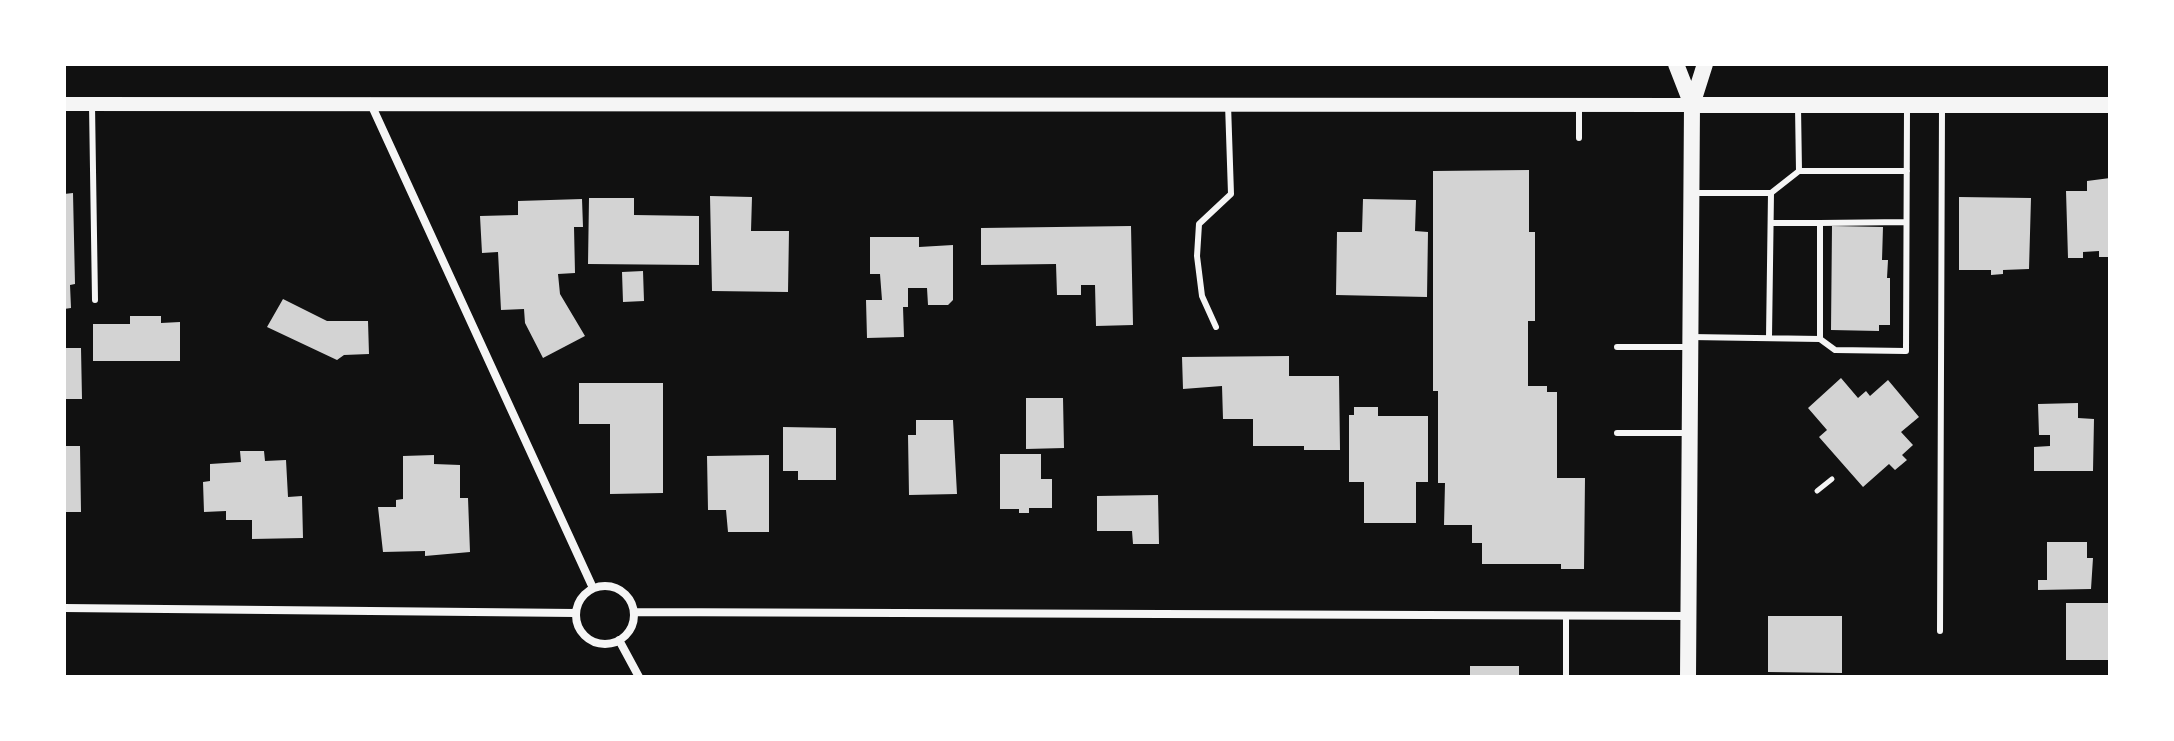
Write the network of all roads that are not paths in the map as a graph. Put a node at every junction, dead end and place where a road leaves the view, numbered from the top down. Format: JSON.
{"nodes":[{"id":1,"x":1676,"y":64,"type":"edge"},
{"id":2,"x":1705,"y":64,"type":"edge"},
{"id":3,"x":370,"y":102,"type":"junction"},
{"id":4,"x":64,"y":104,"type":"edge"},
{"id":5,"x":1228,"y":104,"type":"junction"},
{"id":6,"x":1579,"y":104,"type":"junction"},
{"id":7,"x":92,"y":105,"type":"junction"},
{"id":8,"x":1692,"y":105,"type":"junction"},
{"id":9,"x":1798,"y":105,"type":"junction"},
{"id":10,"x":1907,"y":105,"type":"junction"},
{"id":11,"x":1942,"y":105,"type":"junction"},
{"id":12,"x":2110,"y":105,"type":"edge"},
{"id":13,"x":1579,"y":138,"type":"dead end"},
{"id":14,"x":1799,"y":171,"type":"junction"},
{"id":15,"x":1907,"y":171,"type":"junction"},
{"id":16,"x":1691,"y":193,"type":"junction"},
{"id":17,"x":1771,"y":193,"type":"junction"},
{"id":18,"x":1906,"y":222,"type":"junction"},
{"id":19,"x":1772,"y":223,"type":"junction"},
{"id":20,"x":1820,"y":223,"type":"junction"},
{"id":21,"x":95,"y":300,"type":"dead end"},
{"id":22,"x":1216,"y":327,"type":"dead end"},
{"id":23,"x":1769,"y":337,"type":"junction"},
{"id":24,"x":1820,"y":339,"type":"junction"},
{"id":25,"x":1690,"y":342,"type":"junction"},
{"id":26,"x":1617,"y":347,"type":"dead end"},
{"id":27,"x":1617,"y":433,"type":"dead end"},
{"id":28,"x":1689,"y":433,"type":"junction"},
{"id":29,"x":593,"y":588,"type":"junction"},
{"id":30,"x":64,"y":608,"type":"edge"},
{"id":31,"x":635,"y":612,"type":"junction"},
{"id":32,"x":575,"y":613,"type":"junction"},
{"id":33,"x":1688,"y":616,"type":"junction"},
{"id":34,"x":1566,"y":618,"type":"junction"},
{"id":35,"x":1940,"y":631,"type":"dead end"},
{"id":36,"x":619,"y":640,"type":"junction"},
{"id":37,"x":639,"y":677,"type":"edge"},
{"id":38,"x":1566,"y":677,"type":"edge"},
{"id":39,"x":1688,"y":677,"type":"edge"}],
"edges":[{"from":1,"to":8,"type":"main road"},
{"from":2,"to":8,"type":"main road"},
{"from":3,"to":5,"type":"street"},
{"from":3,"to":7,"type":"street"},
{"from":3,"to":29,"type":"street"},
{"from":4,"to":7,"type":"street"},
{"from":5,"to":6,"type":"street"},
{"from":5,"to":22,"type":"lane"},
{"from":6,"to":8,"type":"street"},
{"from":6,"to":13,"type":"lane"},
{"from":7,"to":21,"type":"lane"},
{"from":8,"to":9,"type":"main road"},
{"from":8,"to":16,"type":"main road"},
{"from":9,"to":10,"type":"main road"},
{"from":9,"to":14,"type":"lane"},
{"from":10,"to":11,"type":"main road"},
{"from":10,"to":15,"type":"lane"},
{"from":11,"to":12,"type":"main road"},
{"from":11,"to":35,"type":"lane"},
{"from":14,"to":15,"type":"lane"},
{"from":14,"to":17,"type":"lane"},
{"from":15,"to":18,"type":"lane"},
{"from":16,"to":17,"type":"lane"},
{"from":16,"to":25,"type":"main road"},
{"from":17,"to":19,"type":"lane"},
{"from":18,"to":20,"type":"lane"},
{"from":18,"to":24,"type":"lane"},
{"from":19,"to":20,"type":"lane"},
{"from":19,"to":23,"type":"lane"},
{"from":20,"to":24,"type":"lane"},
{"from":23,"to":24,"type":"lane"},
{"from":23,"to":25,"type":"lane"},
{"from":25,"to":26,"type":"lane"},
{"from":25,"to":28,"type":"main road"},
{"from":27,"to":28,"type":"lane"},
{"from":28,"to":33,"type":"main road"},
{"from":29,"to":31,"type":"street"},
{"from":29,"to":32,"type":"street"},
{"from":30,"to":32,"type":"street"},
{"from":31,"to":34,"type":"street"},
{"from":31,"to":36,"type":"street"},
{"from":32,"to":36,"type":"street"},
{"from":33,"to":34,"type":"street"},
{"from":33,"to":39,"type":"main road"},
{"from":34,"to":38,"type":"lane"},
{"from":36,"to":37,"type":"street"}]}
